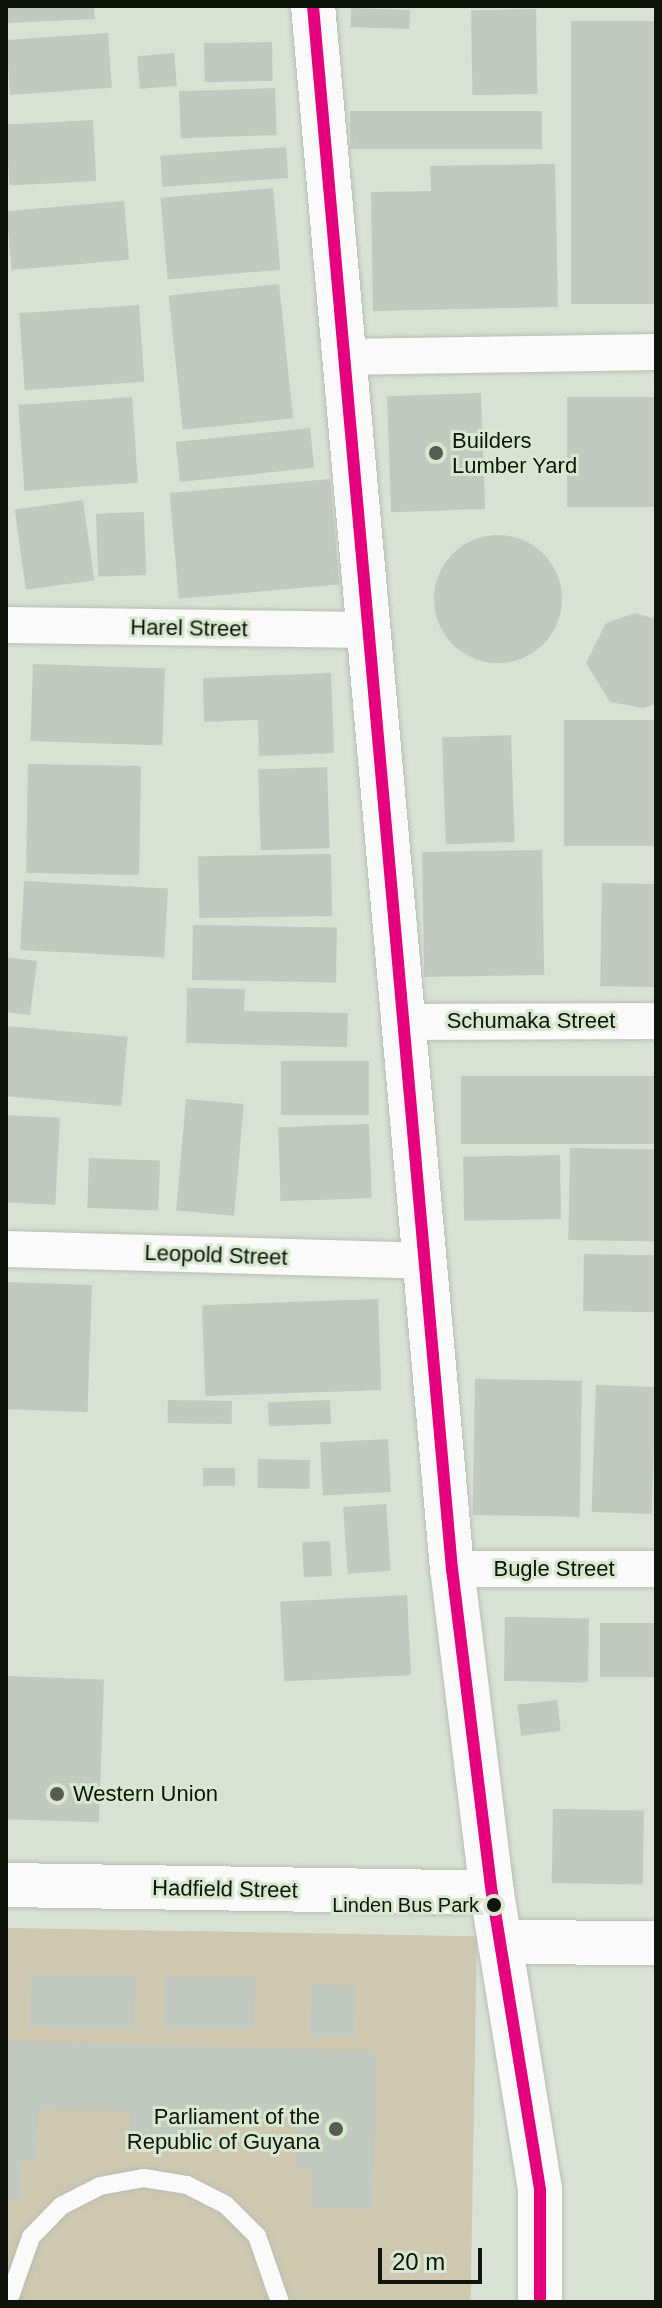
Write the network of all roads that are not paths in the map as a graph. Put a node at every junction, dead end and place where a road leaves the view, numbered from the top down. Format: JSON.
{"nodes":[{"id":1,"x":313,"y":6,"type":"edge"},
{"id":2,"x":656,"y":352,"type":"edge"},
{"id":3,"x":342,"y":357,"type":"junction"},
{"id":4,"x":6,"y":625,"type":"edge"},
{"id":5,"x":371,"y":630,"type":"junction"},
{"id":6,"x":656,"y":1021,"type":"edge"},
{"id":7,"x":405,"y":1022,"type":"junction"},
{"id":8,"x":6,"y":1249,"type":"edge"},
{"id":9,"x":426,"y":1261,"type":"junction"},
{"id":10,"x":452,"y":1569,"type":"junction"},
{"id":11,"x":656,"y":1569,"type":"edge"},
{"id":12,"x":6,"y":1885,"type":"edge"},
{"id":13,"x":492,"y":1893,"type":"junction"},
{"id":14,"x":504,"y":1942,"type":"junction"},
{"id":15,"x":656,"y":1943,"type":"edge"},
{"id":16,"x":8,"y":2302,"type":"edge"},
{"id":17,"x":280,"y":2302,"type":"edge"},
{"id":18,"x":540,"y":2302,"type":"edge"}],
"edges":[{"from":1,"to":3,"type":"main road"},
{"from":2,"to":3,"type":"street"},
{"from":3,"to":5,"type":"main road"},
{"from":4,"to":5,"type":"street","name":"Harel Street"},
{"from":5,"to":7,"type":"main road"},
{"from":6,"to":7,"type":"street","name":"Schumaka Street"},
{"from":7,"to":9,"type":"main road"},
{"from":8,"to":9,"type":"street","name":"Leopold Street"},
{"from":9,"to":10,"type":"main road"},
{"from":10,"to":11,"type":"street","name":"Bugle Street"},
{"from":10,"to":13,"type":"main road"},
{"from":12,"to":13,"type":"main road","name":"Hadfield Street"},
{"from":13,"to":14,"type":"main road"},
{"from":14,"to":15,"type":"main road"},
{"from":14,"to":18,"type":"main road"},
{"from":16,"to":17,"type":"lane"}]}
